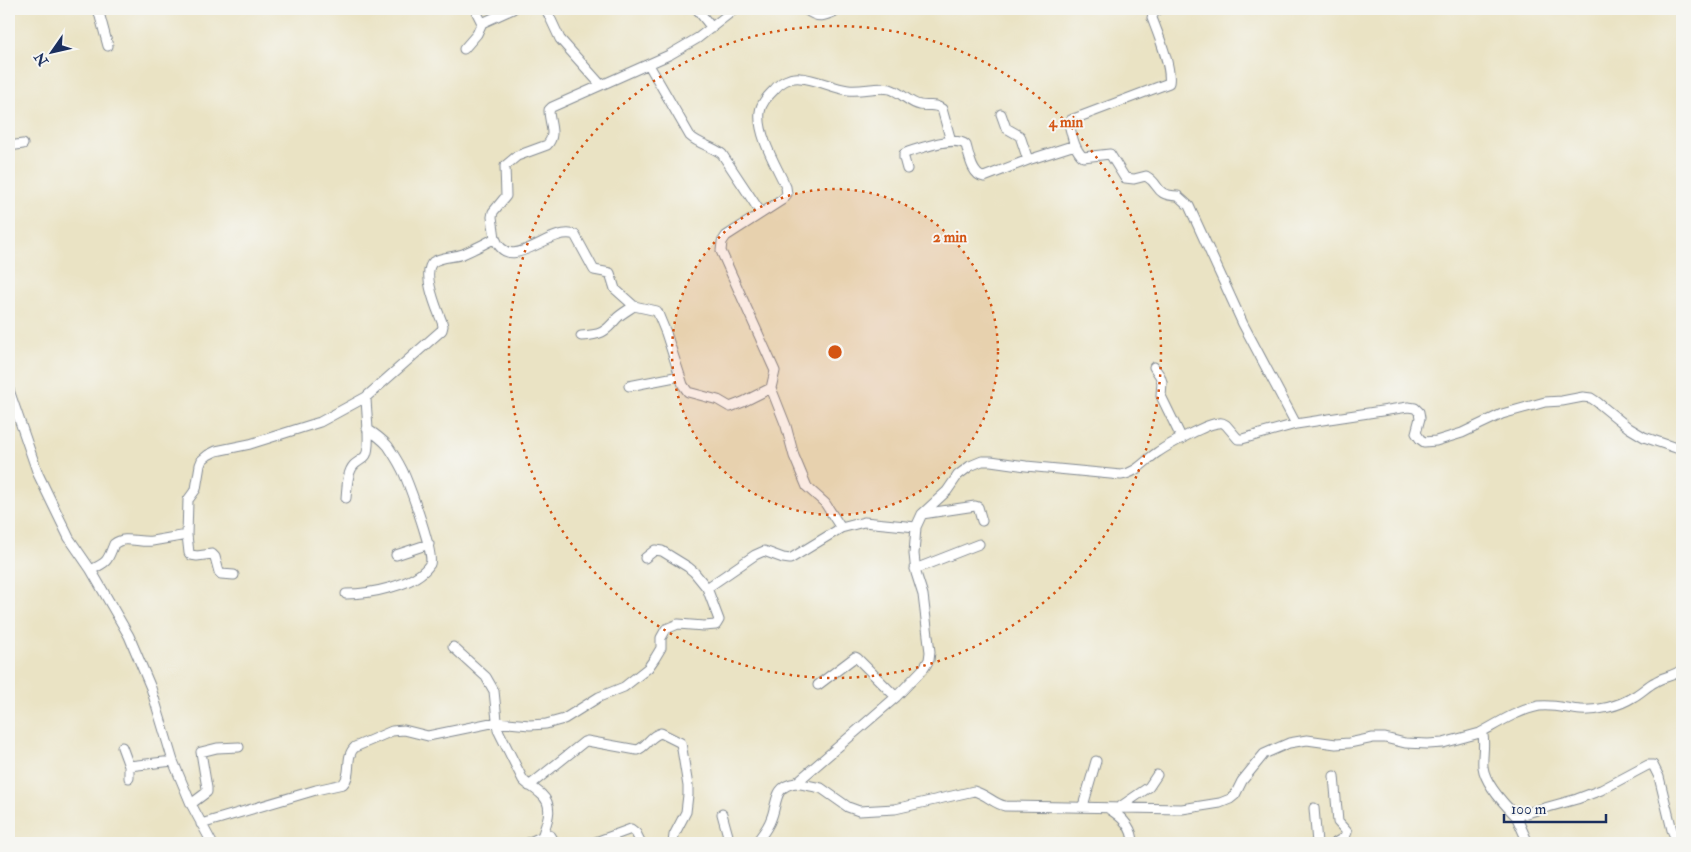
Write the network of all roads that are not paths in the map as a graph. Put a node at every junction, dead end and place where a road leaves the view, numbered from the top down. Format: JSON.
{"nodes":[{"id":1,"x":98,"y":9,"type":"edge"},
{"id":2,"x":475,"y":9,"type":"edge"},
{"id":3,"x":513,"y":9,"type":"edge"},
{"id":4,"x":546,"y":9,"type":"edge"},
{"id":5,"x":698,"y":9,"type":"edge"},
{"id":6,"x":735,"y":9,"type":"edge"},
{"id":7,"x":805,"y":9,"type":"edge"},
{"id":8,"x":840,"y":9,"type":"edge"},
{"id":9,"x":1156,"y":9,"type":"edge"},
{"id":10,"x":482,"y":23,"type":"junction"},
{"id":11,"x":712,"y":28,"type":"junction"},
{"id":12,"x":108,"y":46,"type":"dead end"},
{"id":13,"x":464,"y":49,"type":"dead end"},
{"id":14,"x":649,"y":65,"type":"junction"},
{"id":15,"x":601,"y":86,"type":"junction"},
{"id":16,"x":1001,"y":114,"type":"dead end"},
{"id":17,"x":952,"y":141,"type":"junction"},
{"id":18,"x":23,"y":144,"type":"dead end"},
{"id":19,"x":1075,"y":145,"type":"junction"},
{"id":20,"x":9,"y":146,"type":"edge"},
{"id":21,"x":1028,"y":160,"type":"junction"},
{"id":22,"x":907,"y":169,"type":"dead end"},
{"id":23,"x":761,"y":214,"type":"junction"},
{"id":24,"x":495,"y":238,"type":"junction"},
{"id":25,"x":634,"y":306,"type":"junction"},
{"id":26,"x":582,"y":336,"type":"dead end"},
{"id":27,"x":1154,"y":367,"type":"dead end"},
{"id":28,"x":680,"y":376,"type":"junction"},
{"id":29,"x":629,"y":386,"type":"dead end"},
{"id":30,"x":771,"y":388,"type":"junction"},
{"id":31,"x":9,"y":390,"type":"edge"},
{"id":32,"x":366,"y":397,"type":"junction"},
{"id":33,"x":1296,"y":424,"type":"junction"},
{"id":34,"x":367,"y":429,"type":"junction"},
{"id":35,"x":1182,"y":439,"type":"junction"},
{"id":36,"x":1682,"y":450,"type":"edge"},
{"id":37,"x":346,"y":498,"type":"dead end"},
{"id":38,"x":922,"y":514,"type":"junction"},
{"id":39,"x":982,"y":521,"type":"dead end"},
{"id":40,"x":916,"y":527,"type":"junction"},
{"id":41,"x":841,"y":528,"type":"junction"},
{"id":42,"x":187,"y":535,"type":"junction"},
{"id":43,"x":429,"y":544,"type":"junction"},
{"id":44,"x":979,"y":544,"type":"dead end"},
{"id":45,"x":396,"y":555,"type":"dead end"},
{"id":46,"x":645,"y":558,"type":"dead end"},
{"id":47,"x":915,"y":568,"type":"junction"},
{"id":48,"x":92,"y":570,"type":"junction"},
{"id":49,"x":234,"y":575,"type":"dead end"},
{"id":50,"x":707,"y":588,"type":"junction"},
{"id":51,"x":346,"y":594,"type":"dead end"},
{"id":52,"x":453,"y":647,"type":"dead end"},
{"id":53,"x":1682,"y":669,"type":"edge"},
{"id":54,"x":818,"y":685,"type":"dead end"},
{"id":55,"x":896,"y":697,"type":"junction"},
{"id":56,"x":496,"y":722,"type":"junction"},
{"id":57,"x":1480,"y":733,"type":"junction"},
{"id":58,"x":122,"y":747,"type":"dead end"},
{"id":59,"x":239,"y":747,"type":"dead end"},
{"id":60,"x":1096,"y":760,"type":"dead end"},
{"id":61,"x":173,"y":761,"type":"junction"},
{"id":62,"x":129,"y":766,"type":"junction"},
{"id":63,"x":1157,"y":775,"type":"dead end"},
{"id":64,"x":1334,"y":776,"type":"dead end"},
{"id":65,"x":130,"y":778,"type":"dead end"},
{"id":66,"x":796,"y":783,"type":"junction"},
{"id":67,"x":529,"y":786,"type":"junction"},
{"id":68,"x":191,"y":804,"type":"junction"},
{"id":69,"x":1083,"y":806,"type":"junction"},
{"id":70,"x":1314,"y":808,"type":"dead end"},
{"id":71,"x":1113,"y":809,"type":"junction"},
{"id":72,"x":722,"y":814,"type":"dead end"},
{"id":73,"x":1516,"y":816,"type":"junction"},
{"id":74,"x":201,"y":824,"type":"junction"},
{"id":75,"x":543,"y":834,"type":"junction"},
{"id":76,"x":212,"y":843,"type":"edge"},
{"id":77,"x":528,"y":843,"type":"edge"},
{"id":78,"x":555,"y":843,"type":"edge"},
{"id":79,"x":593,"y":843,"type":"edge"},
{"id":80,"x":641,"y":843,"type":"edge"},
{"id":81,"x":673,"y":843,"type":"edge"},
{"id":82,"x":730,"y":843,"type":"edge"},
{"id":83,"x":756,"y":843,"type":"edge"},
{"id":84,"x":1133,"y":843,"type":"edge"},
{"id":85,"x":1316,"y":843,"type":"edge"},
{"id":86,"x":1334,"y":843,"type":"edge"},
{"id":87,"x":1528,"y":843,"type":"edge"},
{"id":88,"x":1678,"y":843,"type":"edge"}],
"edges":[{"from":1,"to":12,"type":"street"},
{"from":2,"to":10,"type":"street"},
{"from":3,"to":10,"type":"street"},
{"from":4,"to":15,"type":"street"},
{"from":5,"to":11,"type":"street"},
{"from":6,"to":11,"type":"street"},
{"from":7,"to":8,"type":"street"},
{"from":9,"to":19,"type":"street"},
{"from":10,"to":13,"type":"street"},
{"from":11,"to":14,"type":"street"},
{"from":14,"to":15,"type":"street"},
{"from":14,"to":23,"type":"street"},
{"from":15,"to":24,"type":"street"},
{"from":16,"to":21,"type":"street"},
{"from":17,"to":21,"type":"street"},
{"from":17,"to":22,"type":"street"},
{"from":17,"to":23,"type":"street"},
{"from":18,"to":20,"type":"street"},
{"from":19,"to":21,"type":"street"},
{"from":19,"to":33,"type":"street"},
{"from":23,"to":30,"type":"street"},
{"from":24,"to":25,"type":"street"},
{"from":24,"to":32,"type":"street"},
{"from":25,"to":26,"type":"street"},
{"from":25,"to":28,"type":"street"},
{"from":27,"to":35,"type":"street"},
{"from":28,"to":29,"type":"street"},
{"from":28,"to":30,"type":"street"},
{"from":30,"to":41,"type":"street"},
{"from":31,"to":48,"type":"street"},
{"from":32,"to":34,"type":"street"},
{"from":32,"to":42,"type":"street"},
{"from":33,"to":35,"type":"street"},
{"from":33,"to":36,"type":"street"},
{"from":34,"to":37,"type":"street"},
{"from":34,"to":43,"type":"street"},
{"from":35,"to":38,"type":"street"},
{"from":38,"to":39,"type":"street"},
{"from":38,"to":40,"type":"street"},
{"from":40,"to":41,"type":"street"},
{"from":40,"to":47,"type":"street"},
{"from":41,"to":50,"type":"street"},
{"from":42,"to":48,"type":"street"},
{"from":42,"to":49,"type":"street"},
{"from":43,"to":45,"type":"street"},
{"from":43,"to":51,"type":"street"},
{"from":44,"to":47,"type":"street"},
{"from":46,"to":50,"type":"street"},
{"from":47,"to":55,"type":"street"},
{"from":48,"to":61,"type":"street"},
{"from":50,"to":56,"type":"street"},
{"from":52,"to":56,"type":"street"},
{"from":53,"to":57,"type":"street"},
{"from":54,"to":55,"type":"street"},
{"from":55,"to":66,"type":"street"},
{"from":56,"to":67,"type":"street"},
{"from":56,"to":74,"type":"street"},
{"from":57,"to":71,"type":"street"},
{"from":57,"to":73,"type":"street"},
{"from":58,"to":62,"type":"street"},
{"from":59,"to":68,"type":"street"},
{"from":60,"to":69,"type":"street"},
{"from":61,"to":62,"type":"street"},
{"from":61,"to":68,"type":"street"},
{"from":62,"to":65,"type":"street"},
{"from":63,"to":71,"type":"street"},
{"from":64,"to":86,"type":"street"},
{"from":66,"to":69,"type":"street"},
{"from":66,"to":83,"type":"street"},
{"from":67,"to":75,"type":"street"},
{"from":67,"to":81,"type":"street"},
{"from":68,"to":74,"type":"street"},
{"from":69,"to":71,"type":"street"},
{"from":70,"to":85,"type":"street"},
{"from":71,"to":84,"type":"street"},
{"from":72,"to":82,"type":"street"},
{"from":73,"to":87,"type":"street"},
{"from":73,"to":88,"type":"street"},
{"from":74,"to":76,"type":"street"},
{"from":75,"to":77,"type":"street"},
{"from":75,"to":78,"type":"street"},
{"from":79,"to":80,"type":"street"}]}
